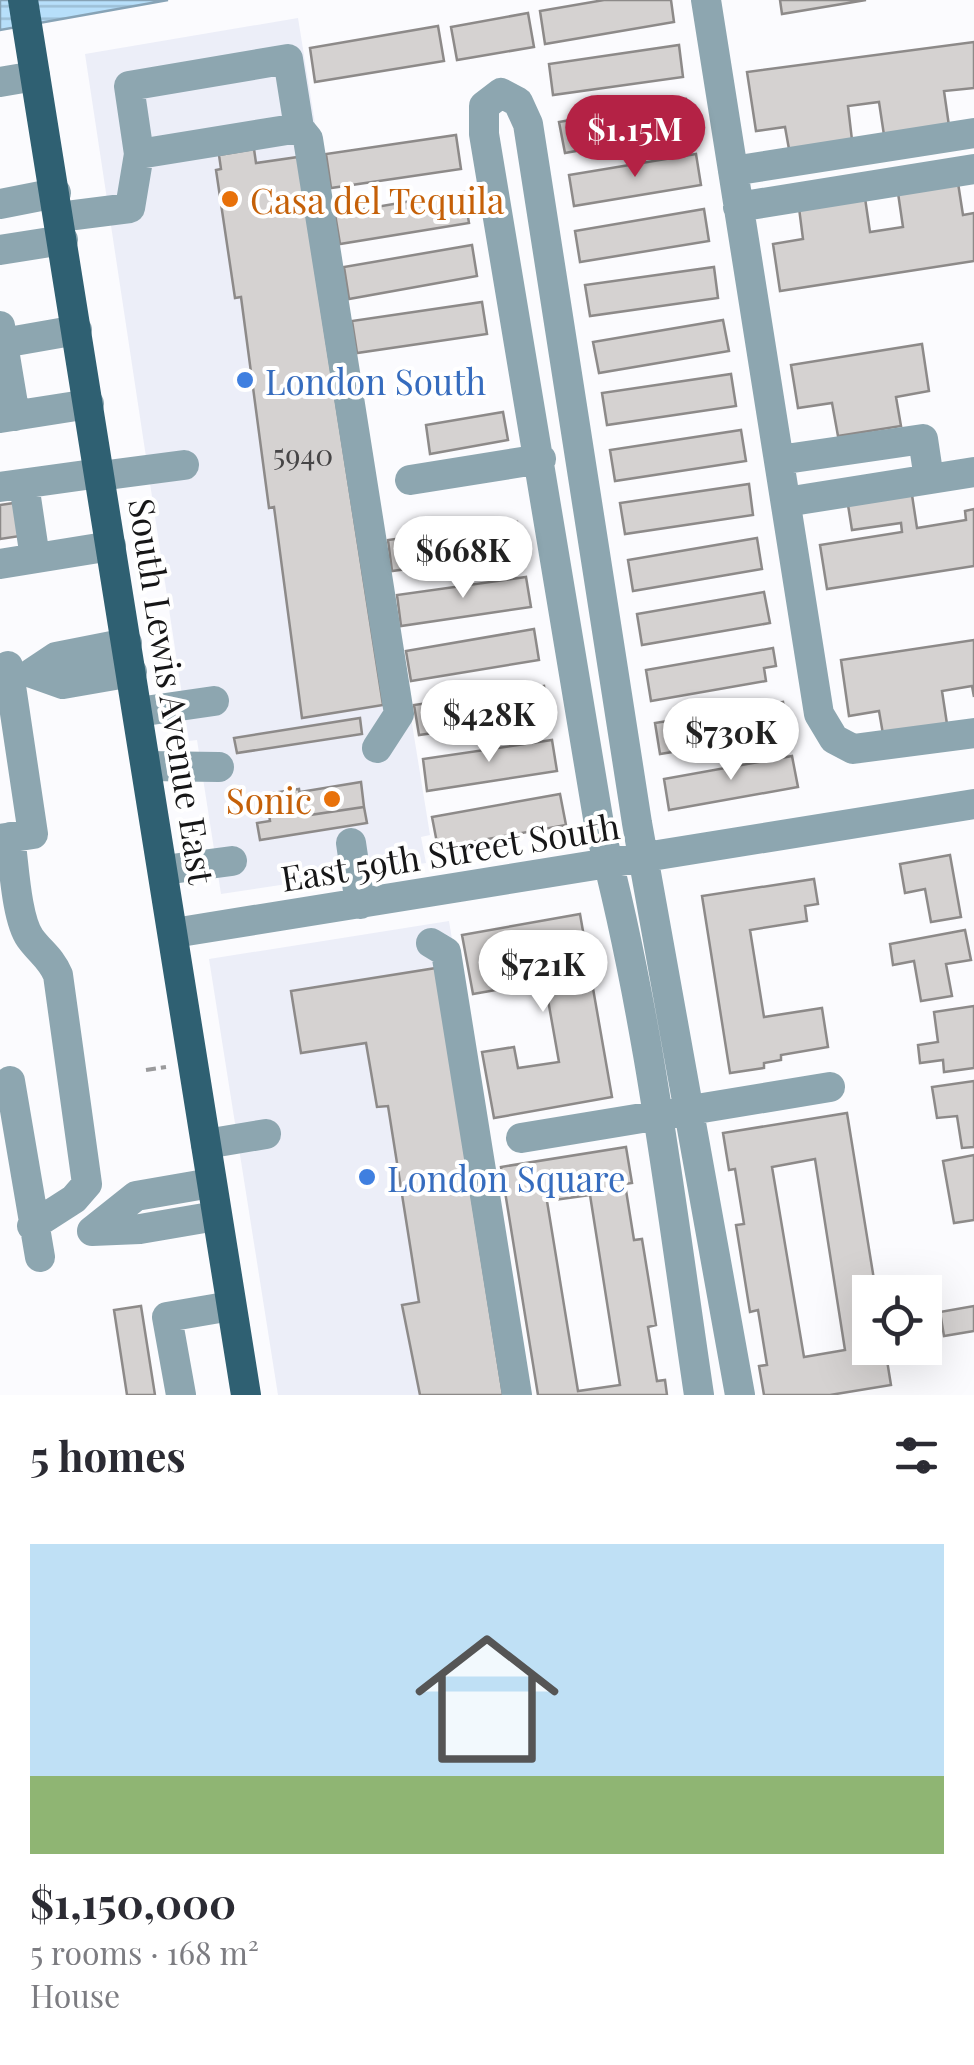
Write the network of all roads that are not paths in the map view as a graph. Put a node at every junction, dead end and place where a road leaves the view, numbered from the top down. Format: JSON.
{"nodes":[{"id":1,"x":24,"y":0,"type":"edge"},
{"id":2,"x":706,"y":0,"type":"edge"},
{"id":3,"x":33,"y":63,"type":"junction"},
{"id":4,"x":0,"y":82,"type":"edge"},
{"id":5,"x":299,"y":128,"type":"junction"},
{"id":6,"x":971,"y":133,"type":"edge"},
{"id":7,"x":874,"y":149,"type":"junction"},
{"id":8,"x":139,"y":154,"type":"junction"},
{"id":9,"x":974,"y":169,"type":"edge"},
{"id":10,"x":733,"y":172,"type":"junction"},
{"id":11,"x":880,"y":184,"type":"junction"},
{"id":12,"x":0,"y":204,"type":"edge"},
{"id":13,"x":738,"y":207,"type":"junction"},
{"id":14,"x":59,"y":217,"type":"junction"},
{"id":15,"x":0,"y":250,"type":"edge"},
{"id":16,"x":77,"y":330,"type":"junction"},
{"id":17,"x":1,"y":335,"type":"edge"},
{"id":18,"x":89,"y":404,"type":"junction"},
{"id":19,"x":575,"y":416,"type":"junction"},
{"id":20,"x":8,"y":417,"type":"edge"},
{"id":21,"x":535,"y":422,"type":"junction"},
{"id":22,"x":541,"y":458,"type":"junction"},
{"id":23,"x":779,"y":460,"type":"junction"},
{"id":24,"x":184,"y":465,"type":"dead end"},
{"id":25,"x":974,"y":472,"type":"edge"},
{"id":26,"x":100,"y":474,"type":"junction"},
{"id":27,"x":929,"y":479,"type":"junction"},
{"id":28,"x":410,"y":480,"type":"dead end"},
{"id":29,"x":12,"y":486,"type":"edge"},
{"id":30,"x":786,"y":502,"type":"junction"},
{"id":31,"x":112,"y":546,"type":"junction"},
{"id":32,"x":35,"y":558,"type":"junction"},
{"id":33,"x":0,"y":564,"type":"edge"},
{"id":34,"x":8,"y":666,"type":"dead end"},
{"id":35,"x":214,"y":701,"type":"dead end"},
{"id":36,"x":7,"y":703,"type":"edge"},
{"id":37,"x":138,"y":712,"type":"junction"},
{"id":38,"x":974,"y":732,"type":"edge"},
{"id":39,"x":377,"y":748,"type":"dead end"},
{"id":40,"x":147,"y":766,"type":"junction"},
{"id":41,"x":219,"y":768,"type":"dead end"},
{"id":42,"x":974,"y":804,"type":"edge"},
{"id":43,"x":5,"y":838,"type":"edge"},
{"id":44,"x":351,"y":843,"type":"dead end"},
{"id":45,"x":644,"y":857,"type":"junction"},
{"id":46,"x":232,"y":861,"type":"dead end"},
{"id":47,"x":609,"y":863,"type":"junction"},
{"id":48,"x":164,"y":870,"type":"junction"},
{"id":49,"x":360,"y":904,"type":"junction"},
{"id":50,"x":174,"y":934,"type":"junction"},
{"id":51,"x":431,"y":943,"type":"dead end"},
{"id":52,"x":10,"y":1081,"type":"dead end"},
{"id":53,"x":830,"y":1087,"type":"dead end"},
{"id":54,"x":690,"y":1111,"type":"junction"},
{"id":55,"x":656,"y":1116,"type":"junction"},
{"id":56,"x":266,"y":1134,"type":"dead end"},
{"id":57,"x":520,"y":1138,"type":"dead end"},
{"id":58,"x":206,"y":1144,"type":"junction"},
{"id":59,"x":212,"y":1183,"type":"junction"},
{"id":60,"x":74,"y":1199,"type":"junction"},
{"id":61,"x":216,"y":1216,"type":"junction"},
{"id":62,"x":32,"y":1226,"type":"junction"},
{"id":63,"x":92,"y":1231,"type":"junction"},
{"id":64,"x":40,"y":1257,"type":"dead end"},
{"id":65,"x":231,"y":1306,"type":"junction"},
{"id":66,"x":180,"y":1395,"type":"edge"},
{"id":67,"x":246,"y":1395,"type":"edge"},
{"id":68,"x":517,"y":1395,"type":"edge"},
{"id":69,"x":700,"y":1395,"type":"edge"},
{"id":70,"x":740,"y":1395,"type":"edge"}],
"edges":[{"from":1,"to":3,"type":"main road","name":"South Lewis Avenue East"},
{"from":2,"to":10,"type":"street"},
{"from":3,"to":4,"type":"street"},
{"from":3,"to":14,"type":"main road","name":"South Lewis Avenue East"},
{"from":5,"to":8,"type":"street"},
{"from":5,"to":8,"type":"street"},
{"from":5,"to":39,"type":"street"},
{"from":6,"to":7,"type":"street"},
{"from":6,"to":9,"type":"street"},
{"from":7,"to":10,"type":"street"},
{"from":7,"to":11,"type":"street"},
{"from":8,"to":14,"type":"street"},
{"from":9,"to":11,"type":"street"},
{"from":10,"to":13,"type":"street"},
{"from":11,"to":13,"type":"street"},
{"from":12,"to":14,"type":"street"},
{"from":13,"to":23,"type":"street"},
{"from":14,"to":15,"type":"street"},
{"from":14,"to":16,"type":"main road","name":"South Lewis Avenue East"},
{"from":16,"to":17,"type":"street"},
{"from":16,"to":18,"type":"main road","name":"South Lewis Avenue East"},
{"from":17,"to":20,"type":"street"},
{"from":18,"to":20,"type":"street"},
{"from":18,"to":26,"type":"main road","name":"South Lewis Avenue East"},
{"from":19,"to":21,"type":"street"},
{"from":19,"to":21,"type":"street"},
{"from":19,"to":45,"type":"street"},
{"from":21,"to":22,"type":"street"},
{"from":22,"to":28,"type":"street"},
{"from":22,"to":47,"type":"street"},
{"from":23,"to":27,"type":"street"},
{"from":23,"to":30,"type":"street"},
{"from":24,"to":26,"type":"street"},
{"from":25,"to":27,"type":"street"},
{"from":26,"to":29,"type":"street"},
{"from":26,"to":31,"type":"main road","name":"South Lewis Avenue East"},
{"from":27,"to":30,"type":"street"},
{"from":29,"to":32,"type":"street"},
{"from":30,"to":38,"type":"street"},
{"from":31,"to":32,"type":"street"},
{"from":31,"to":37,"type":"main road","name":"South Lewis Avenue East"},
{"from":32,"to":33,"type":"street"},
{"from":34,"to":36,"type":"street"},
{"from":35,"to":37,"type":"street"},
{"from":36,"to":43,"type":"street"},
{"from":37,"to":40,"type":"main road","name":"South Lewis Avenue East"},
{"from":40,"to":41,"type":"street"},
{"from":40,"to":48,"type":"main road","name":"South Lewis Avenue East"},
{"from":42,"to":45,"type":"street","name":"East 59th Street South"},
{"from":43,"to":60,"type":"street"},
{"from":44,"to":49,"type":"street"},
{"from":45,"to":47,"type":"street","name":"East 59th Street South"},
{"from":45,"to":54,"type":"street"},
{"from":46,"to":48,"type":"street"},
{"from":47,"to":49,"type":"street","name":"East 59th Street South"},
{"from":47,"to":55,"type":"street"},
{"from":48,"to":50,"type":"main road","name":"South Lewis Avenue East"},
{"from":49,"to":50,"type":"street","name":"East 59th Street South"},
{"from":50,"to":58,"type":"main road","name":"South Lewis Avenue East"},
{"from":51,"to":68,"type":"street"},
{"from":52,"to":62,"type":"street"},
{"from":53,"to":54,"type":"street"},
{"from":54,"to":55,"type":"street"},
{"from":54,"to":70,"type":"street"},
{"from":55,"to":57,"type":"street"},
{"from":55,"to":69,"type":"street"},
{"from":56,"to":58,"type":"street"},
{"from":58,"to":59,"type":"main road","name":"South Lewis Avenue East"},
{"from":59,"to":61,"type":"main road","name":"South Lewis Avenue East"},
{"from":59,"to":63,"type":"street"},
{"from":60,"to":62,"type":"street"},
{"from":60,"to":63,"type":"street"},
{"from":61,"to":63,"type":"street"},
{"from":61,"to":65,"type":"main road","name":"South Lewis Avenue East"},
{"from":62,"to":64,"type":"street"},
{"from":65,"to":66,"type":"street"},
{"from":65,"to":67,"type":"main road","name":"South Lewis Avenue East"}]}
